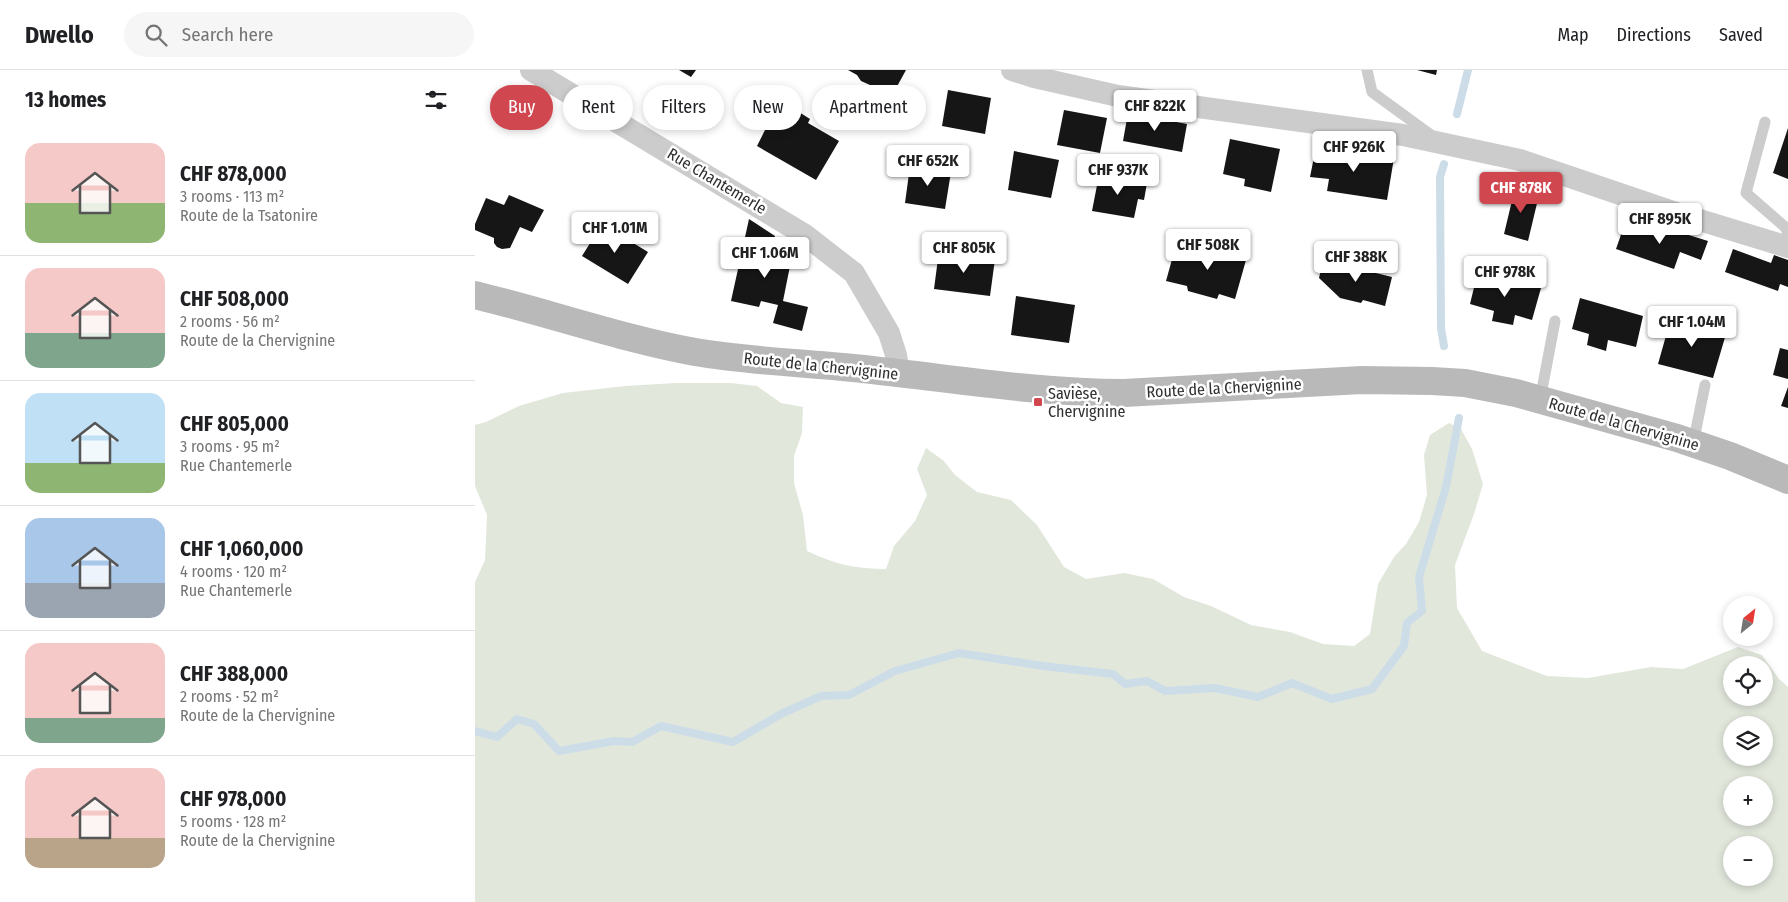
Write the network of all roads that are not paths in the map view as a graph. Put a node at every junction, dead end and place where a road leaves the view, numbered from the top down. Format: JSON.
{"nodes":[{"id":1,"x":531,"y":70,"type":"edge"},
{"id":2,"x":1367,"y":70,"type":"edge"},
{"id":3,"x":1023,"y":72,"type":"edge"},
{"id":4,"x":1765,"y":122,"type":"dead end"},
{"id":5,"x":1442,"y":143,"type":"junction"},
{"id":6,"x":1788,"y":233,"type":"edge"},
{"id":7,"x":1788,"y":247,"type":"edge"},
{"id":8,"x":475,"y":295,"type":"edge"},
{"id":9,"x":1555,"y":321,"type":"dead end"},
{"id":10,"x":899,"y":373,"type":"junction"},
{"id":11,"x":1705,"y":385,"type":"dead end"},
{"id":12,"x":1540,"y":400,"type":"junction"},
{"id":13,"x":1693,"y":444,"type":"junction"},
{"id":14,"x":1788,"y":480,"type":"edge"}],
"edges":[{"from":1,"to":10,"type":"street","name":"Rue Chantemerle"},
{"from":2,"to":5,"type":"lane"},
{"from":3,"to":5,"type":"street"},
{"from":4,"to":6,"type":"lane"},
{"from":5,"to":7,"type":"street"},
{"from":8,"to":10,"type":"street","name":"Route de la Chervignine"},
{"from":9,"to":12,"type":"lane"},
{"from":10,"to":12,"type":"street","name":"Route de la Chervignine"},
{"from":11,"to":13,"type":"lane"},
{"from":12,"to":13,"type":"street","name":"Route de la Chervignine"},
{"from":13,"to":14,"type":"street","name":"Route de la Chervignine"}]}
